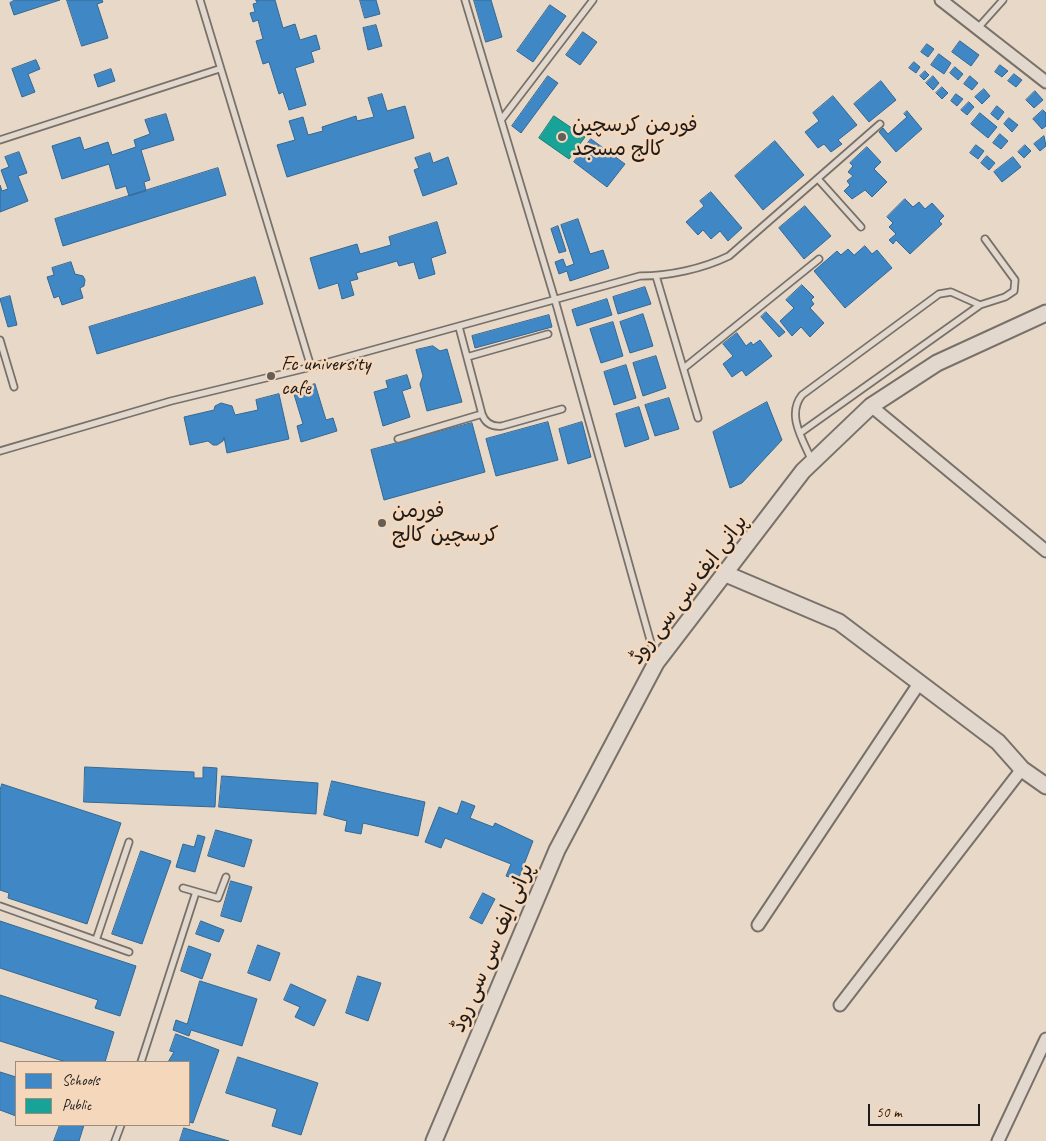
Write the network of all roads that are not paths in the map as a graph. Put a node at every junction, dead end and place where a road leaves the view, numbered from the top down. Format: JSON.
{"nodes":[{"id":1,"x":200,"y":0,"type":"edge"},
{"id":2,"x":465,"y":0,"type":"edge"},
{"id":3,"x":593,"y":0,"type":"edge"},
{"id":4,"x":941,"y":0,"type":"edge"},
{"id":5,"x":1002,"y":0,"type":"edge"},
{"id":6,"x":977,"y":29,"type":"junction"},
{"id":7,"x":220,"y":69,"type":"junction"},
{"id":8,"x":1046,"y":82,"type":"edge"},
{"id":9,"x":501,"y":120,"type":"junction"},
{"id":10,"x":880,"y":124,"type":"dead end"},
{"id":11,"x":0,"y":140,"type":"edge"},
{"id":12,"x":818,"y":179,"type":"junction"},
{"id":13,"x":860,"y":228,"type":"dead end"},
{"id":14,"x":985,"y":239,"type":"dead end"},
{"id":15,"x":819,"y":259,"type":"dead end"},
{"id":16,"x":656,"y":276,"type":"junction"},
{"id":17,"x":555,"y":300,"type":"junction"},
{"id":18,"x":980,"y":305,"type":"junction"},
{"id":19,"x":1046,"y":313,"type":"edge"},
{"id":20,"x":459,"y":326,"type":"junction"},
{"id":21,"x":548,"y":334,"type":"dead end"},
{"id":22,"x":0,"y":340,"type":"edge"},
{"id":23,"x":467,"y":357,"type":"junction"},
{"id":24,"x":311,"y":367,"type":"junction"},
{"id":25,"x":684,"y":368,"type":"junction"},
{"id":26,"x":14,"y":387,"type":"dead end"},
{"id":27,"x":871,"y":406,"type":"junction"},
{"id":28,"x":562,"y":409,"type":"dead end"},
{"id":29,"x":482,"y":414,"type":"junction"},
{"id":30,"x":698,"y":418,"type":"dead end"},
{"id":31,"x":800,"y":433,"type":"junction"},
{"id":32,"x":398,"y":439,"type":"dead end"},
{"id":33,"x":0,"y":450,"type":"edge"},
{"id":34,"x":812,"y":463,"type":"junction"},
{"id":35,"x":1046,"y":551,"type":"edge"},
{"id":36,"x":726,"y":574,"type":"junction"},
{"id":37,"x":656,"y":663,"type":"junction"},
{"id":38,"x":920,"y":682,"type":"junction"},
{"id":39,"x":1022,"y":769,"type":"junction"},
{"id":40,"x":1046,"y":786,"type":"edge"},
{"id":41,"x":129,"y":842,"type":"dead end"},
{"id":42,"x":226,"y":877,"type":"dead end"},
{"id":43,"x":183,"y":888,"type":"dead end"},
{"id":44,"x":196,"y":892,"type":"junction"},
{"id":45,"x":0,"y":906,"type":"edge"},
{"id":46,"x":758,"y":925,"type":"dead end"},
{"id":47,"x":96,"y":940,"type":"junction"},
{"id":48,"x":130,"y":952,"type":"dead end"},
{"id":49,"x":840,"y":1005,"type":"dead end"},
{"id":50,"x":1046,"y":1038,"type":"edge"},
{"id":51,"x":141,"y":1061,"type":"edge"},
{"id":52,"x":121,"y":1126,"type":"edge"},
{"id":53,"x":116,"y":1141,"type":"edge"},
{"id":54,"x":434,"y":1141,"type":"edge"},
{"id":55,"x":998,"y":1141,"type":"edge"}],
"edges":[{"from":1,"to":7,"type":"lane"},
{"from":2,"to":9,"type":"lane"},
{"from":3,"to":9,"type":"lane"},
{"from":4,"to":6,"type":"street"},
{"from":5,"to":6,"type":"lane"},
{"from":6,"to":8,"type":"street"},
{"from":7,"to":11,"type":"lane"},
{"from":7,"to":24,"type":"lane"},
{"from":9,"to":17,"type":"lane"},
{"from":10,"to":12,"type":"lane"},
{"from":12,"to":13,"type":"lane"},
{"from":12,"to":16,"type":"lane"},
{"from":14,"to":18,"type":"lane"},
{"from":15,"to":25,"type":"lane"},
{"from":16,"to":17,"type":"lane"},
{"from":16,"to":25,"type":"lane"},
{"from":17,"to":20,"type":"lane"},
{"from":17,"to":37,"type":"lane"},
{"from":18,"to":31,"type":"lane"},
{"from":18,"to":31,"type":"lane"},
{"from":19,"to":27,"type":"street","name":"پرانی ایف سی سی روڈ"},
{"from":20,"to":23,"type":"lane"},
{"from":20,"to":24,"type":"lane"},
{"from":21,"to":23,"type":"lane"},
{"from":22,"to":26,"type":"lane"},
{"from":23,"to":29,"type":"lane"},
{"from":24,"to":33,"type":"lane"},
{"from":25,"to":30,"type":"lane"},
{"from":27,"to":34,"type":"street","name":"پرانی ایف سی سی روڈ"},
{"from":27,"to":35,"type":"street"},
{"from":28,"to":29,"type":"lane"},
{"from":29,"to":32,"type":"lane"},
{"from":31,"to":34,"type":"lane"},
{"from":34,"to":36,"type":"street","name":"پرانی ایف سی سی روڈ"},
{"from":36,"to":37,"type":"street","name":"پرانی ایف سی سی روڈ"},
{"from":36,"to":38,"type":"street"},
{"from":37,"to":54,"type":"street","name":"پرانی ایف سی سی روڈ"},
{"from":38,"to":39,"type":"street"},
{"from":38,"to":46,"type":"street"},
{"from":39,"to":40,"type":"street"},
{"from":39,"to":49,"type":"street"},
{"from":41,"to":47,"type":"lane"},
{"from":42,"to":44,"type":"lane"},
{"from":43,"to":44,"type":"lane"},
{"from":44,"to":51,"type":"lane"},
{"from":45,"to":47,"type":"lane"},
{"from":47,"to":48,"type":"lane"},
{"from":50,"to":55,"type":"street"},
{"from":52,"to":53,"type":"lane"}]}
